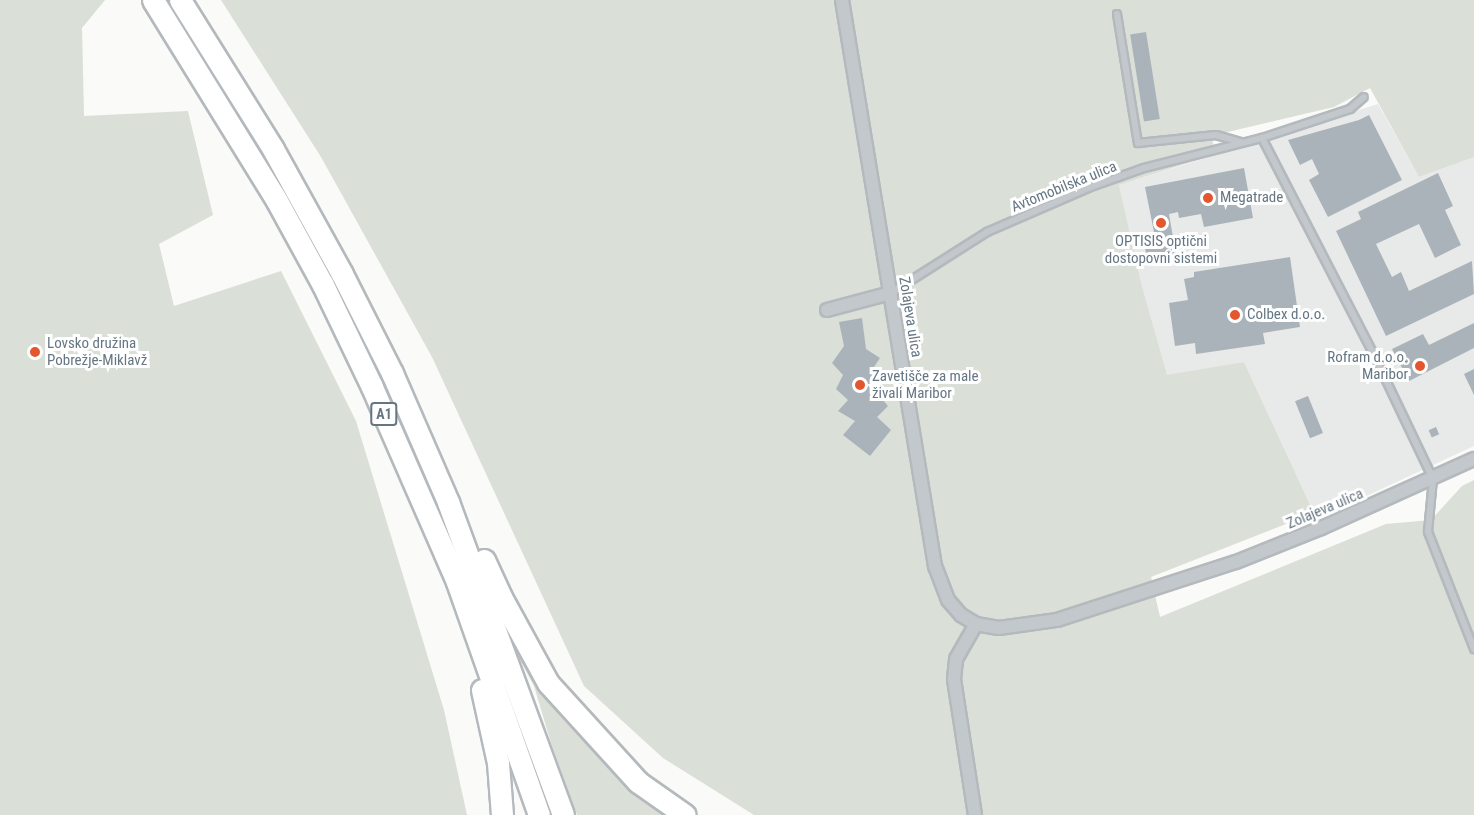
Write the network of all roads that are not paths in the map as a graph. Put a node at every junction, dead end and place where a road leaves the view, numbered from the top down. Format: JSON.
{"nodes":[{"id":1,"x":153,"y":0,"type":"edge"},
{"id":2,"x":180,"y":0,"type":"edge"},
{"id":3,"x":842,"y":0,"type":"edge"},
{"id":4,"x":1117,"y":14,"type":"dead end"},
{"id":5,"x":1364,"y":97,"type":"dead end"},
{"id":6,"x":1262,"y":138,"type":"junction"},
{"id":7,"x":1242,"y":142,"type":"junction"},
{"id":8,"x":891,"y":293,"type":"junction"},
{"id":9,"x":827,"y":310,"type":"dead end"},
{"id":10,"x":1474,"y":459,"type":"edge"},
{"id":11,"x":1433,"y":479,"type":"junction"},
{"id":12,"x":448,"y":502,"type":"junction"},
{"id":13,"x":976,"y":624,"type":"junction"},
{"id":14,"x":476,"y":633,"type":"junction"},
{"id":15,"x":1474,"y":649,"type":"edge"},
{"id":16,"x":502,"y":815,"type":"edge"},
{"id":17,"x":539,"y":815,"type":"edge"},
{"id":18,"x":563,"y":815,"type":"edge"},
{"id":19,"x":685,"y":815,"type":"edge"},
{"id":20,"x":975,"y":815,"type":"edge"}],
"edges":[{"from":1,"to":14,"type":"highway","number":"A1"},
{"from":2,"to":12,"type":"highway","number":"A1"},
{"from":3,"to":8,"type":"street","name":"Zolajeva ulica"},
{"from":4,"to":7,"type":"lane"},
{"from":5,"to":6,"type":"lane","name":"Avtomobilska ulica"},
{"from":6,"to":7,"type":"lane","name":"Avtomobilska ulica"},
{"from":6,"to":11,"type":"lane"},
{"from":7,"to":8,"type":"lane","name":"Avtomobilska ulica"},
{"from":8,"to":9,"type":"street"},
{"from":8,"to":13,"type":"street","name":"Zolajeva ulica"},
{"from":10,"to":11,"type":"street","name":"Zolajeva ulica"},
{"from":11,"to":13,"type":"street","name":"Zolajeva ulica"},
{"from":11,"to":15,"type":"lane"},
{"from":12,"to":18,"type":"highway","number":"A1"},
{"from":12,"to":19,"type":"highway"},
{"from":13,"to":20,"type":"street"},
{"from":14,"to":16,"type":"highway"},
{"from":14,"to":17,"type":"highway","number":"A1"}]}
